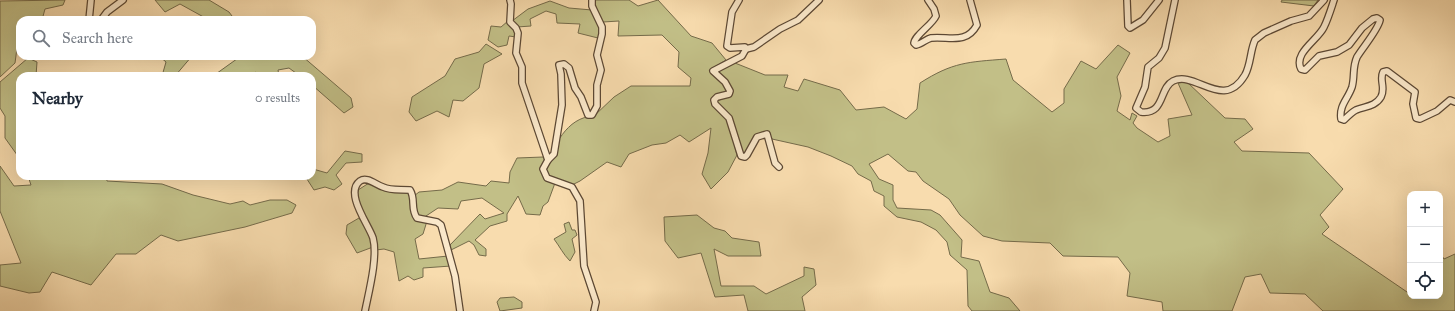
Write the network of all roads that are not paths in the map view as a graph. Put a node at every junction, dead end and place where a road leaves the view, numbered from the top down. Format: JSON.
{"nodes":[{"id":1,"x":91,"y":0,"type":"edge"},
{"id":2,"x":123,"y":0,"type":"edge"},
{"id":3,"x":510,"y":0,"type":"edge"},
{"id":4,"x":592,"y":0,"type":"edge"},
{"id":5,"x":739,"y":0,"type":"edge"},
{"id":6,"x":819,"y":0,"type":"edge"},
{"id":7,"x":928,"y":0,"type":"edge"},
{"id":8,"x":970,"y":0,"type":"edge"},
{"id":9,"x":1128,"y":0,"type":"edge"},
{"id":10,"x":1159,"y":0,"type":"edge"},
{"id":11,"x":1175,"y":0,"type":"edge"},
{"id":12,"x":1324,"y":0,"type":"edge"},
{"id":13,"x":1334,"y":0,"type":"edge"},
{"id":14,"x":90,"y":16,"type":"edge"},
{"id":15,"x":104,"y":16,"type":"edge"},
{"id":16,"x":746,"y":49,"type":"junction"},
{"id":17,"x":1455,"y":102,"type":"edge"},
{"id":18,"x":548,"y":160,"type":"junction"},
{"id":19,"x":779,"y":167,"type":"dead end"},
{"id":20,"x":365,"y":311,"type":"edge"},
{"id":21,"x":460,"y":311,"type":"edge"},
{"id":22,"x":594,"y":311,"type":"edge"}],
"edges":[{"from":1,"to":14,"type":"street"},
{"from":2,"to":15,"type":"street"},
{"from":3,"to":18,"type":"street"},
{"from":4,"to":18,"type":"street"},
{"from":5,"to":16,"type":"street"},
{"from":6,"to":16,"type":"street"},
{"from":7,"to":8,"type":"street"},
{"from":9,"to":10,"type":"street"},
{"from":11,"to":12,"type":"street"},
{"from":13,"to":17,"type":"street"},
{"from":16,"to":19,"type":"street"},
{"from":18,"to":22,"type":"street"},
{"from":20,"to":21,"type":"street"}]}
